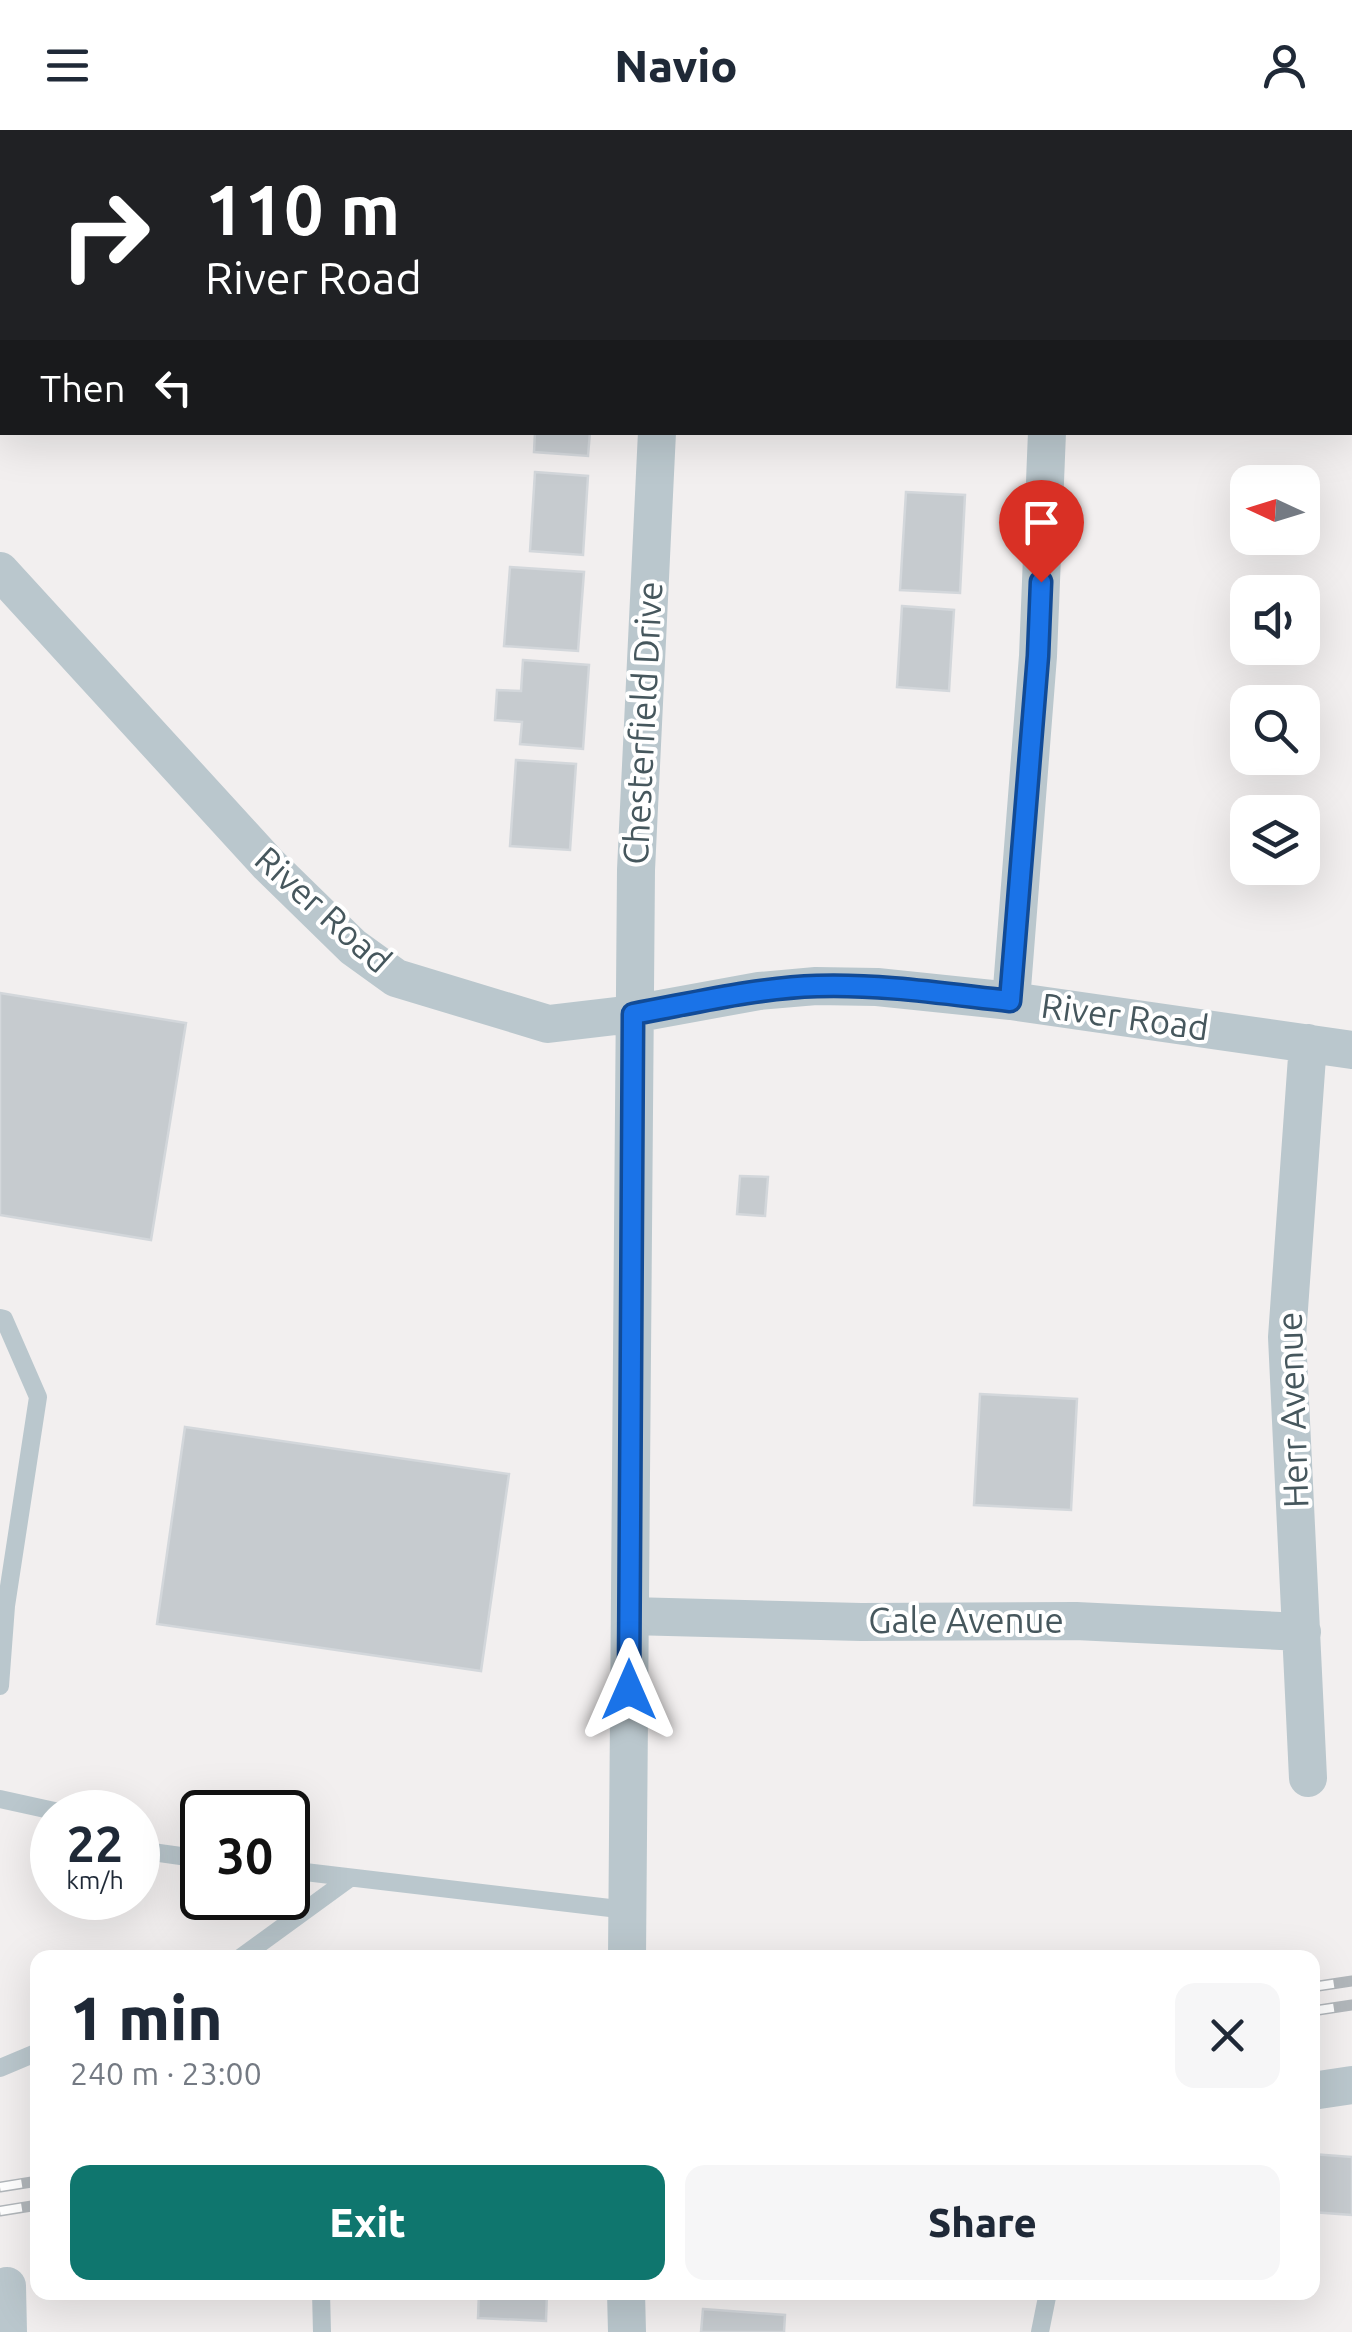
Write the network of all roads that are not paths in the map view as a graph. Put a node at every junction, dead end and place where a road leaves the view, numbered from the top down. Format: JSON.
{"nodes":[{"id":1,"x":657,"y":435,"type":"edge"},
{"id":2,"x":1047,"y":435,"type":"edge"},
{"id":3,"x":0,"y":571,"type":"edge"},
{"id":4,"x":1010,"y":1001,"type":"junction"},
{"id":5,"x":633,"y":1014,"type":"junction"},
{"id":6,"x":1308,"y":1043,"type":"junction"},
{"id":7,"x":1352,"y":1050,"type":"edge"},
{"id":8,"x":0,"y":1318,"type":"edge"},
{"id":9,"x":630,"y":1616,"type":"junction"},
{"id":10,"x":1302,"y":1632,"type":"junction"},
{"id":11,"x":0,"y":1686,"type":"edge"},
{"id":12,"x":0,"y":1778,"type":"edge"},
{"id":13,"x":1308,"y":1778,"type":"dead end"},
{"id":14,"x":0,"y":1799,"type":"edge"},
{"id":15,"x":30,"y":1806,"type":"edge"},
{"id":16,"x":310,"y":1873,"type":"edge"},
{"id":17,"x":350,"y":1878,"type":"junction"},
{"id":18,"x":627,"y":1910,"type":"junction"},
{"id":19,"x":251,"y":1950,"type":"edge"},
{"id":20,"x":627,"y":1950,"type":"edge"},
{"id":21,"x":30,"y":2055,"type":"edge"},
{"id":22,"x":0,"y":2068,"type":"edge"},
{"id":23,"x":1352,"y":2084,"type":"edge"},
{"id":24,"x":1320,"y":2089,"type":"edge"},
{"id":25,"x":15,"y":2285,"type":"edge"},
{"id":26,"x":321,"y":2300,"type":"edge"},
{"id":27,"x":626,"y":2300,"type":"edge"},
{"id":28,"x":1046,"y":2300,"type":"edge"},
{"id":29,"x":8,"y":2332,"type":"edge"},
{"id":30,"x":322,"y":2332,"type":"edge"},
{"id":31,"x":627,"y":2332,"type":"edge"},
{"id":32,"x":1040,"y":2332,"type":"edge"}],
"edges":[{"from":1,"to":5,"type":"street","name":"Chesterfield Drive"},
{"from":2,"to":4,"type":"street"},
{"from":3,"to":5,"type":"street","name":"River Road"},
{"from":4,"to":5,"type":"street","name":"River Road"},
{"from":4,"to":6,"type":"street","name":"River Road"},
{"from":5,"to":9,"type":"street","name":"Chesterfield Drive"},
{"from":6,"to":7,"type":"street","name":"River Road"},
{"from":6,"to":10,"type":"street","name":"Herr Avenue"},
{"from":8,"to":11,"type":"lane"},
{"from":9,"to":10,"type":"street","name":"Gale Avenue"},
{"from":9,"to":18,"type":"street","name":"Chesterfield Drive"},
{"from":10,"to":13,"type":"street","name":"Herr Avenue"},
{"from":12,"to":14,"type":"lane"},
{"from":14,"to":15,"type":"lane"},
{"from":16,"to":17,"type":"lane"},
{"from":17,"to":18,"type":"lane"},
{"from":17,"to":19,"type":"lane"},
{"from":18,"to":20,"type":"street","name":"Chesterfield Drive"},
{"from":21,"to":22,"type":"lane"},
{"from":23,"to":24,"type":"street"},
{"from":25,"to":29,"type":"street"},
{"from":26,"to":30,"type":"lane"},
{"from":27,"to":31,"type":"street"},
{"from":28,"to":32,"type":"lane"}]}
